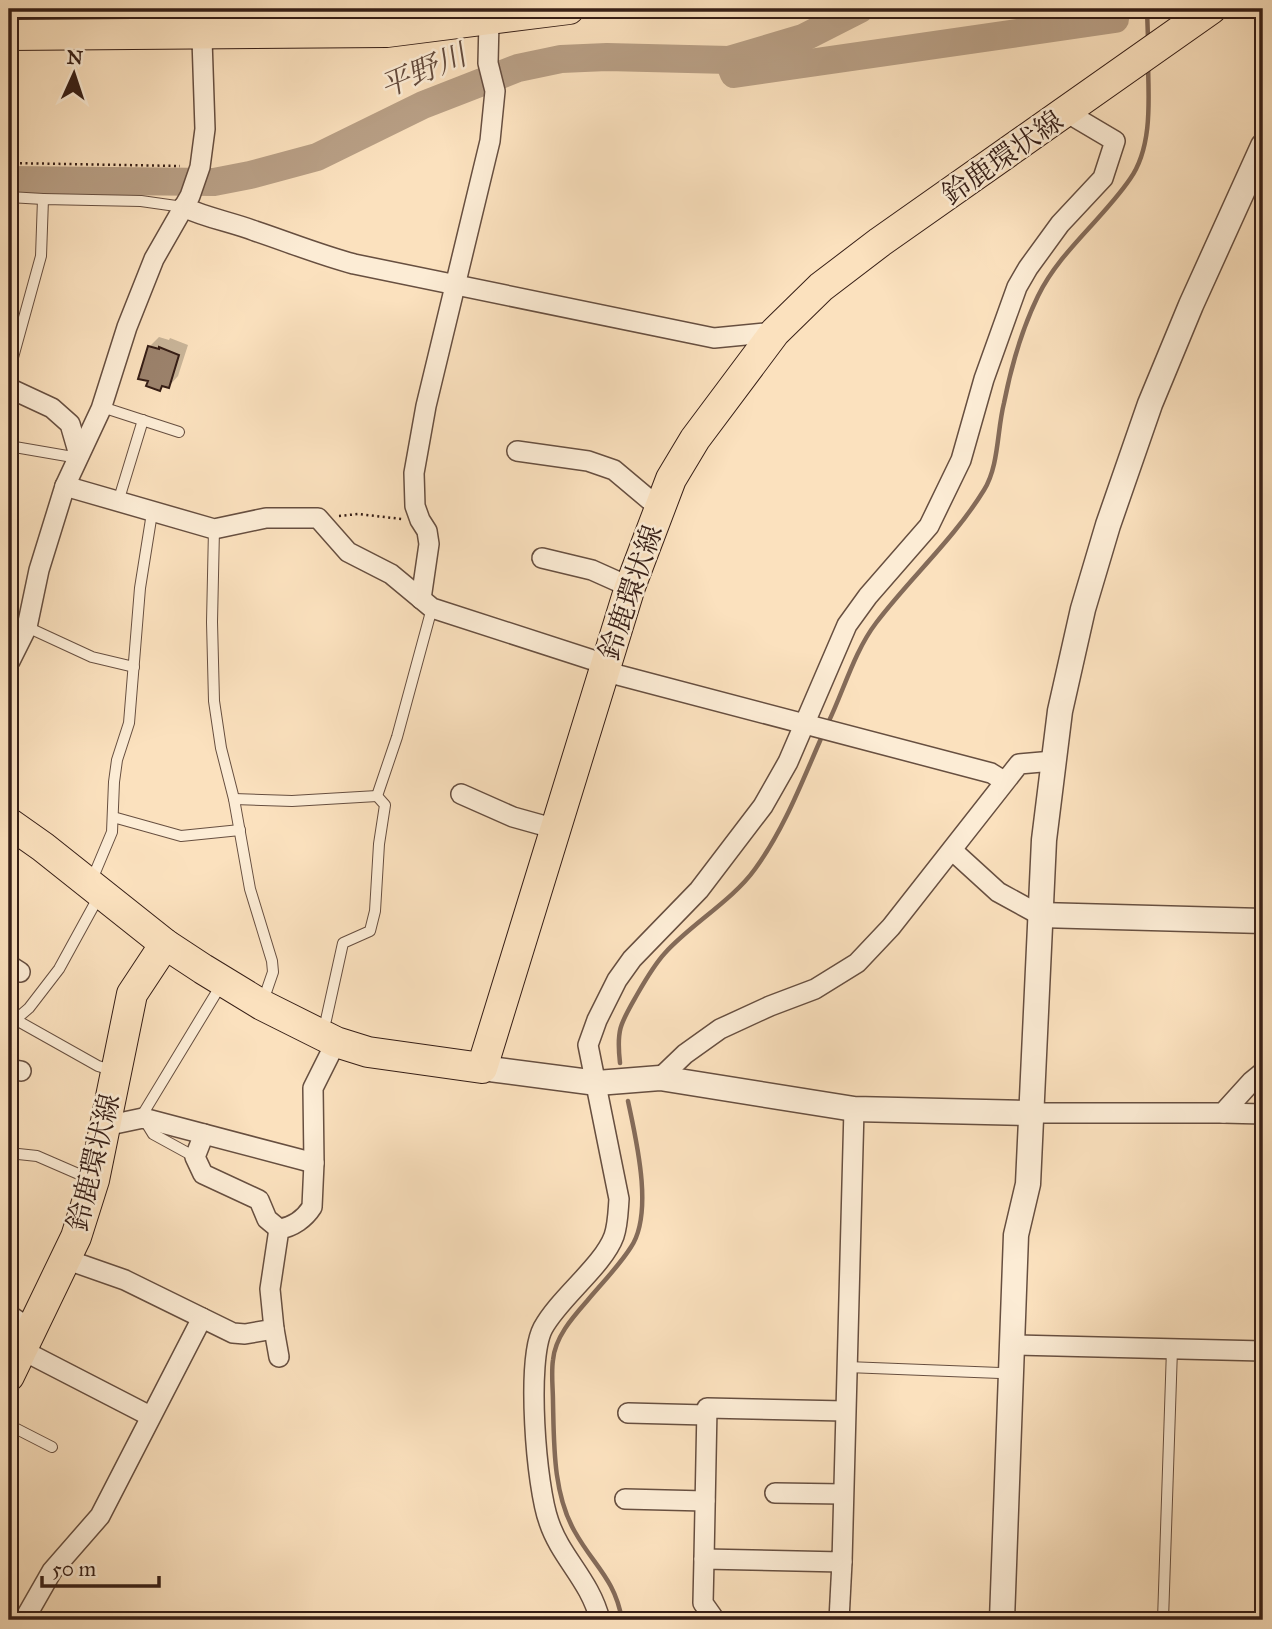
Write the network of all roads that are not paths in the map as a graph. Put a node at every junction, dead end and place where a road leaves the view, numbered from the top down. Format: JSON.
{"nodes":[{"id":1,"x":569,"y":9,"type":"edge"},
{"id":2,"x":1212,"y":9,"type":"edge"},
{"id":3,"x":489,"y":21,"type":"junction"},
{"id":4,"x":201,"y":22,"type":"edge"},
{"id":5,"x":9,"y":35,"type":"edge"},
{"id":6,"x":1066,"y":112,"type":"junction"},
{"id":7,"x":1263,"y":146,"type":"edge"},
{"id":8,"x":9,"y":197,"type":"edge"},
{"id":9,"x":43,"y":199,"type":"junction"},
{"id":10,"x":186,"y":202,"type":"junction"},
{"id":11,"x":455,"y":284,"type":"junction"},
{"id":12,"x":775,"y":332,"type":"junction"},
{"id":13,"x":9,"y":372,"type":"edge"},
{"id":14,"x":9,"y":388,"type":"edge"},
{"id":15,"x":102,"y":407,"type":"junction"},
{"id":16,"x":143,"y":420,"type":"junction"},
{"id":17,"x":179,"y":432,"type":"dead end"},
{"id":18,"x":9,"y":446,"type":"edge"},
{"id":19,"x":517,"y":451,"type":"dead end"},
{"id":20,"x":79,"y":455,"type":"junction"},
{"id":21,"x":65,"y":486,"type":"junction"},
{"id":22,"x":118,"y":502,"type":"junction"},
{"id":23,"x":658,"y":507,"type":"junction"},
{"id":24,"x":152,"y":513,"type":"junction"},
{"id":25,"x":214,"y":529,"type":"junction"},
{"id":26,"x":542,"y":558,"type":"dead end"},
{"id":27,"x":630,"y":587,"type":"junction"},
{"id":28,"x":427,"y":603,"type":"junction"},
{"id":29,"x":27,"y":628,"type":"junction"},
{"id":30,"x":9,"y":662,"type":"edge"},
{"id":31,"x":134,"y":667,"type":"junction"},
{"id":32,"x":604,"y":668,"type":"junction"},
{"id":33,"x":808,"y":726,"type":"junction"},
{"id":34,"x":1053,"y":761,"type":"junction"},
{"id":35,"x":1004,"y":781,"type":"junction"},
{"id":36,"x":461,"y":794,"type":"dead end"},
{"id":37,"x":377,"y":796,"type":"junction"},
{"id":38,"x":234,"y":799,"type":"junction"},
{"id":39,"x":113,"y":817,"type":"junction"},
{"id":40,"x":9,"y":824,"type":"edge"},
{"id":41,"x":556,"y":829,"type":"junction"},
{"id":42,"x":240,"y":830,"type":"junction"},
{"id":43,"x":953,"y":851,"type":"junction"},
{"id":44,"x":96,"y":888,"type":"junction"},
{"id":45,"x":1040,"y":915,"type":"junction"},
{"id":46,"x":1263,"y":921,"type":"edge"},
{"id":47,"x":165,"y":944,"type":"junction"},
{"id":48,"x":223,"y":981,"type":"junction"},
{"id":49,"x":262,"y":1005,"type":"junction"},
{"id":50,"x":12,"y":1018,"type":"edge"},
{"id":51,"x":326,"y":1037,"type":"junction"},
{"id":52,"x":482,"y":1068,"type":"junction"},
{"id":53,"x":115,"y":1071,"type":"junction"},
{"id":54,"x":1263,"y":1072,"type":"edge"},
{"id":55,"x":660,"y":1078,"type":"junction"},
{"id":56,"x":597,"y":1083,"type":"junction"},
{"id":57,"x":854,"y":1109,"type":"junction"},
{"id":58,"x":1032,"y":1113,"type":"junction"},
{"id":59,"x":1223,"y":1114,"type":"junction"},
{"id":60,"x":1263,"y":1114,"type":"edge"},
{"id":61,"x":142,"y":1118,"type":"junction"},
{"id":62,"x":105,"y":1126,"type":"junction"},
{"id":63,"x":204,"y":1134,"type":"junction"},
{"id":64,"x":9,"y":1153,"type":"edge"},
{"id":65,"x":195,"y":1157,"type":"junction"},
{"id":66,"x":314,"y":1163,"type":"junction"},
{"id":67,"x":94,"y":1180,"type":"junction"},
{"id":68,"x":279,"y":1229,"type":"junction"},
{"id":69,"x":65,"y":1259,"type":"junction"},
{"id":70,"x":202,"y":1318,"type":"junction"},
{"id":71,"x":274,"y":1329,"type":"junction"},
{"id":72,"x":18,"y":1343,"type":"edge"},
{"id":73,"x":1012,"y":1345,"type":"junction"},
{"id":74,"x":1172,"y":1349,"type":"junction"},
{"id":75,"x":1263,"y":1351,"type":"edge"},
{"id":76,"x":279,"y":1357,"type":"dead end"},
{"id":77,"x":847,"y":1367,"type":"junction"},
{"id":78,"x":1000,"y":1373,"type":"dead end"},
{"id":79,"x":845,"y":1411,"type":"junction"},
{"id":80,"x":628,"y":1413,"type":"dead end"},
{"id":81,"x":706,"y":1415,"type":"junction"},
{"id":82,"x":150,"y":1416,"type":"junction"},
{"id":83,"x":9,"y":1425,"type":"edge"},
{"id":84,"x":52,"y":1447,"type":"dead end"},
{"id":85,"x":775,"y":1493,"type":"dead end"},
{"id":86,"x":844,"y":1494,"type":"junction"},
{"id":87,"x":625,"y":1499,"type":"dead end"},
{"id":88,"x":705,"y":1501,"type":"junction"},
{"id":89,"x":704,"y":1559,"type":"junction"},
{"id":90,"x":842,"y":1562,"type":"junction"},
{"id":91,"x":24,"y":1620,"type":"edge"},
{"id":92,"x":600,"y":1620,"type":"edge"},
{"id":93,"x":715,"y":1620,"type":"edge"},
{"id":94,"x":839,"y":1620,"type":"edge"},
{"id":95,"x":1002,"y":1620,"type":"edge"},
{"id":96,"x":1163,"y":1620,"type":"edge"}],
"edges":[{"from":1,"to":3,"type":"main road"},
{"from":2,"to":6,"type":"main road","name":"鈴鹿環状線"},
{"from":3,"to":4,"type":"main road"},
{"from":3,"to":11,"type":"street"},
{"from":4,"to":5,"type":"main road"},
{"from":4,"to":10,"type":"street"},
{"from":6,"to":12,"type":"main road","name":"鈴鹿環状線"},
{"from":6,"to":33,"type":"street"},
{"from":7,"to":34,"type":"street"},
{"from":8,"to":9,"type":"lane"},
{"from":9,"to":10,"type":"lane"},
{"from":9,"to":13,"type":"lane"},
{"from":10,"to":11,"type":"street"},
{"from":10,"to":15,"type":"street"},
{"from":11,"to":12,"type":"street"},
{"from":11,"to":28,"type":"street"},
{"from":12,"to":23,"type":"main road","name":"鈴鹿環状線"},
{"from":14,"to":20,"type":"street"},
{"from":15,"to":16,"type":"lane"},
{"from":15,"to":20,"type":"street"},
{"from":16,"to":17,"type":"lane"},
{"from":16,"to":22,"type":"lane"},
{"from":18,"to":20,"type":"lane"},
{"from":19,"to":23,"type":"street"},
{"from":20,"to":21,"type":"street"},
{"from":21,"to":22,"type":"street"},
{"from":21,"to":29,"type":"street"},
{"from":22,"to":24,"type":"street"},
{"from":23,"to":27,"type":"main road","name":"鈴鹿環状線"},
{"from":24,"to":25,"type":"street"},
{"from":24,"to":31,"type":"lane"},
{"from":25,"to":28,"type":"street"},
{"from":25,"to":38,"type":"lane"},
{"from":26,"to":27,"type":"street"},
{"from":27,"to":32,"type":"main road","name":"鈴鹿環状線"},
{"from":28,"to":32,"type":"street"},
{"from":28,"to":37,"type":"lane"},
{"from":29,"to":30,"type":"street"},
{"from":29,"to":31,"type":"lane"},
{"from":31,"to":39,"type":"lane"},
{"from":32,"to":33,"type":"street"},
{"from":32,"to":41,"type":"main road","name":"鈴鹿環状線"},
{"from":33,"to":35,"type":"street"},
{"from":33,"to":56,"type":"street"},
{"from":34,"to":35,"type":"street"},
{"from":34,"to":45,"type":"street"},
{"from":35,"to":43,"type":"street"},
{"from":36,"to":41,"type":"street"},
{"from":37,"to":38,"type":"lane"},
{"from":37,"to":51,"type":"lane"},
{"from":38,"to":42,"type":"lane"},
{"from":39,"to":42,"type":"lane"},
{"from":39,"to":44,"type":"lane"},
{"from":40,"to":44,"type":"main road"},
{"from":41,"to":52,"type":"main road","name":"鈴鹿環状線"},
{"from":42,"to":49,"type":"lane"},
{"from":43,"to":45,"type":"street"},
{"from":43,"to":55,"type":"street"},
{"from":44,"to":47,"type":"main road"},
{"from":44,"to":50,"type":"lane"},
{"from":45,"to":46,"type":"street"},
{"from":45,"to":58,"type":"street"},
{"from":47,"to":48,"type":"main road"},
{"from":47,"to":53,"type":"main road","name":"鈴鹿環状線"},
{"from":48,"to":49,"type":"main road"},
{"from":48,"to":61,"type":"lane"},
{"from":49,"to":51,"type":"main road"},
{"from":50,"to":53,"type":"lane"},
{"from":51,"to":52,"type":"main road"},
{"from":51,"to":66,"type":"street"},
{"from":52,"to":56,"type":"street"},
{"from":53,"to":62,"type":"main road","name":"鈴鹿環状線"},
{"from":54,"to":59,"type":"street"},
{"from":55,"to":56,"type":"street"},
{"from":55,"to":57,"type":"street"},
{"from":56,"to":92,"type":"street"},
{"from":57,"to":58,"type":"street"},
{"from":57,"to":77,"type":"street"},
{"from":58,"to":59,"type":"street"},
{"from":58,"to":73,"type":"street"},
{"from":59,"to":60,"type":"street"},
{"from":61,"to":62,"type":"street"},
{"from":61,"to":63,"type":"street"},
{"from":61,"to":65,"type":"lane"},
{"from":62,"to":67,"type":"main road","name":"鈴鹿環状線"},
{"from":63,"to":65,"type":"street"},
{"from":63,"to":66,"type":"street"},
{"from":64,"to":67,"type":"lane"},
{"from":65,"to":68,"type":"street"},
{"from":66,"to":68,"type":"street"},
{"from":67,"to":69,"type":"main road","name":"鈴鹿環状線"},
{"from":68,"to":71,"type":"street"},
{"from":69,"to":70,"type":"street"},
{"from":69,"to":72,"type":"main road","name":"鈴鹿環状線"},
{"from":70,"to":71,"type":"street"},
{"from":70,"to":82,"type":"street"},
{"from":71,"to":76,"type":"street"},
{"from":72,"to":82,"type":"street"},
{"from":73,"to":74,"type":"street"},
{"from":73,"to":95,"type":"street"},
{"from":74,"to":75,"type":"street"},
{"from":74,"to":96,"type":"lane"},
{"from":77,"to":78,"type":"lane"},
{"from":77,"to":79,"type":"street"},
{"from":79,"to":81,"type":"street"},
{"from":79,"to":86,"type":"street"},
{"from":80,"to":81,"type":"street"},
{"from":81,"to":88,"type":"street"},
{"from":82,"to":91,"type":"street"},
{"from":83,"to":84,"type":"lane"},
{"from":85,"to":86,"type":"street"},
{"from":86,"to":90,"type":"street"},
{"from":87,"to":88,"type":"street"},
{"from":88,"to":89,"type":"street"},
{"from":89,"to":90,"type":"street"},
{"from":89,"to":93,"type":"street"},
{"from":90,"to":94,"type":"street"}]}
